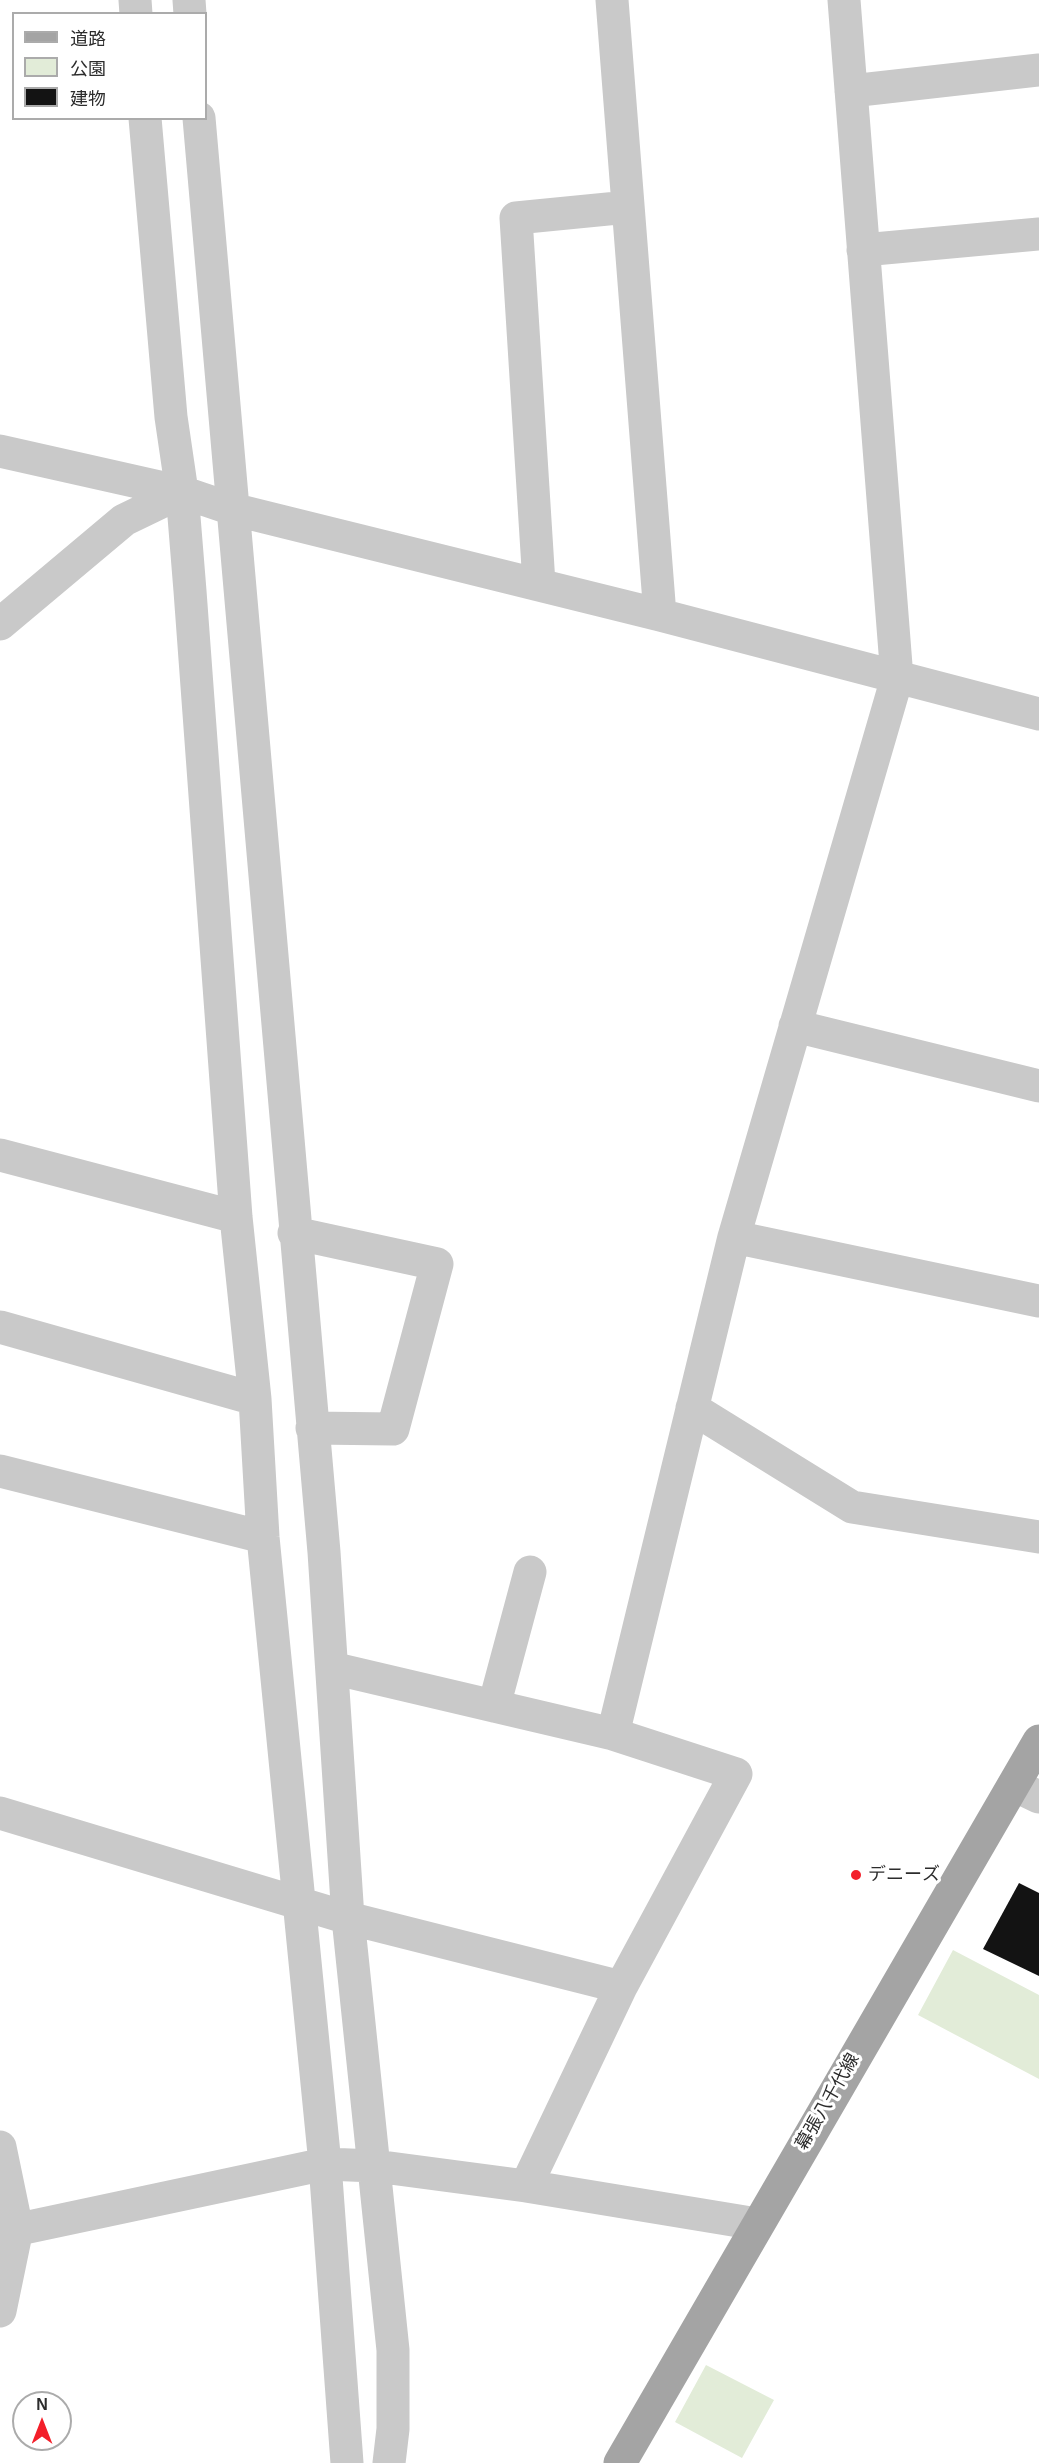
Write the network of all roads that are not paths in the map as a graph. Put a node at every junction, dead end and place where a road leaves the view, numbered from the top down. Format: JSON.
{"nodes":[{"id":1,"x":612,"y":0,"type":"edge"},
{"id":2,"x":843,"y":0,"type":"edge"},
{"id":3,"x":1039,"y":70,"type":"edge"},
{"id":4,"x":851,"y":90,"type":"junction"},
{"id":5,"x":145,"y":120,"type":"edge"},
{"id":6,"x":199,"y":120,"type":"edge"},
{"id":7,"x":628,"y":207,"type":"junction"},
{"id":8,"x":1039,"y":234,"type":"edge"},
{"id":9,"x":863,"y":250,"type":"junction"},
{"id":10,"x":0,"y":451,"type":"edge"},
{"id":11,"x":182,"y":492,"type":"junction"},
{"id":12,"x":232,"y":509,"type":"junction"},
{"id":13,"x":539,"y":584,"type":"junction"},
{"id":14,"x":660,"y":615,"type":"junction"},
{"id":15,"x":0,"y":624,"type":"edge"},
{"id":16,"x":897,"y":678,"type":"junction"},
{"id":17,"x":1039,"y":714,"type":"edge"},
{"id":18,"x":795,"y":1026,"type":"junction"},
{"id":19,"x":1039,"y":1086,"type":"edge"},
{"id":20,"x":0,"y":1155,"type":"edge"},
{"id":21,"x":236,"y":1217,"type":"junction"},
{"id":22,"x":294,"y":1233,"type":"junction"},
{"id":23,"x":734,"y":1237,"type":"junction"},
{"id":24,"x":1039,"y":1301,"type":"edge"},
{"id":25,"x":0,"y":1327,"type":"edge"},
{"id":26,"x":255,"y":1400,"type":"junction"},
{"id":27,"x":692,"y":1408,"type":"junction"},
{"id":28,"x":312,"y":1428,"type":"junction"},
{"id":29,"x":0,"y":1472,"type":"edge"},
{"id":30,"x":263,"y":1537,"type":"junction"},
{"id":31,"x":1039,"y":1537,"type":"edge"},
{"id":32,"x":530,"y":1572,"type":"dead end"},
{"id":33,"x":332,"y":1668,"type":"junction"},
{"id":34,"x":494,"y":1706,"type":"junction"},
{"id":35,"x":613,"y":1734,"type":"junction"},
{"id":36,"x":1039,"y":1741,"type":"edge"},
{"id":37,"x":1027,"y":1791,"type":"edge"},
{"id":38,"x":0,"y":1813,"type":"edge"},
{"id":39,"x":299,"y":1904,"type":"junction"},
{"id":40,"x":348,"y":1918,"type":"junction"},
{"id":41,"x":621,"y":1987,"type":"junction"},
{"id":42,"x":0,"y":2147,"type":"edge"},
{"id":43,"x":325,"y":2164,"type":"junction"},
{"id":44,"x":375,"y":2166,"type":"junction"},
{"id":45,"x":526,"y":2186,"type":"junction"},
{"id":46,"x":757,"y":2224,"type":"junction"},
{"id":47,"x":8,"y":2231,"type":"edge"},
{"id":48,"x":0,"y":2311,"type":"edge"},
{"id":49,"x":347,"y":2463,"type":"edge"},
{"id":50,"x":389,"y":2463,"type":"edge"},
{"id":51,"x":620,"y":2463,"type":"edge"}],
"edges":[{"from":1,"to":7,"type":"street"},
{"from":2,"to":4,"type":"street"},
{"from":3,"to":4,"type":"street"},
{"from":4,"to":9,"type":"street"},
{"from":5,"to":11,"type":"street"},
{"from":6,"to":12,"type":"street"},
{"from":7,"to":13,"type":"street"},
{"from":7,"to":14,"type":"street"},
{"from":8,"to":9,"type":"street"},
{"from":9,"to":16,"type":"street"},
{"from":10,"to":11,"type":"street"},
{"from":11,"to":12,"type":"street"},
{"from":11,"to":15,"type":"street"},
{"from":11,"to":21,"type":"street"},
{"from":12,"to":13,"type":"street"},
{"from":12,"to":22,"type":"street"},
{"from":13,"to":14,"type":"street"},
{"from":14,"to":16,"type":"street"},
{"from":16,"to":17,"type":"street"},
{"from":16,"to":18,"type":"street"},
{"from":18,"to":19,"type":"street"},
{"from":18,"to":23,"type":"street"},
{"from":20,"to":21,"type":"street"},
{"from":21,"to":26,"type":"street"},
{"from":22,"to":28,"type":"street"},
{"from":22,"to":28,"type":"street"},
{"from":23,"to":24,"type":"street"},
{"from":23,"to":27,"type":"street"},
{"from":25,"to":26,"type":"street"},
{"from":26,"to":30,"type":"street"},
{"from":27,"to":31,"type":"street"},
{"from":27,"to":35,"type":"street"},
{"from":28,"to":33,"type":"street"},
{"from":29,"to":30,"type":"street"},
{"from":30,"to":39,"type":"street"},
{"from":32,"to":34,"type":"street"},
{"from":33,"to":34,"type":"street"},
{"from":33,"to":40,"type":"street"},
{"from":34,"to":35,"type":"street"},
{"from":35,"to":41,"type":"street"},
{"from":36,"to":37,"type":"main road","name":"幕張八千代線"},
{"from":37,"to":46,"type":"main road","name":"幕張八千代線"},
{"from":38,"to":39,"type":"street"},
{"from":39,"to":40,"type":"street"},
{"from":39,"to":43,"type":"street"},
{"from":40,"to":41,"type":"street"},
{"from":40,"to":44,"type":"street"},
{"from":41,"to":45,"type":"street"},
{"from":42,"to":47,"type":"street"},
{"from":43,"to":44,"type":"street"},
{"from":43,"to":47,"type":"street"},
{"from":43,"to":49,"type":"street"},
{"from":44,"to":45,"type":"street"},
{"from":44,"to":50,"type":"street"},
{"from":45,"to":46,"type":"street"},
{"from":46,"to":51,"type":"main road","name":"幕張八千代線"},
{"from":47,"to":48,"type":"street"}]}
